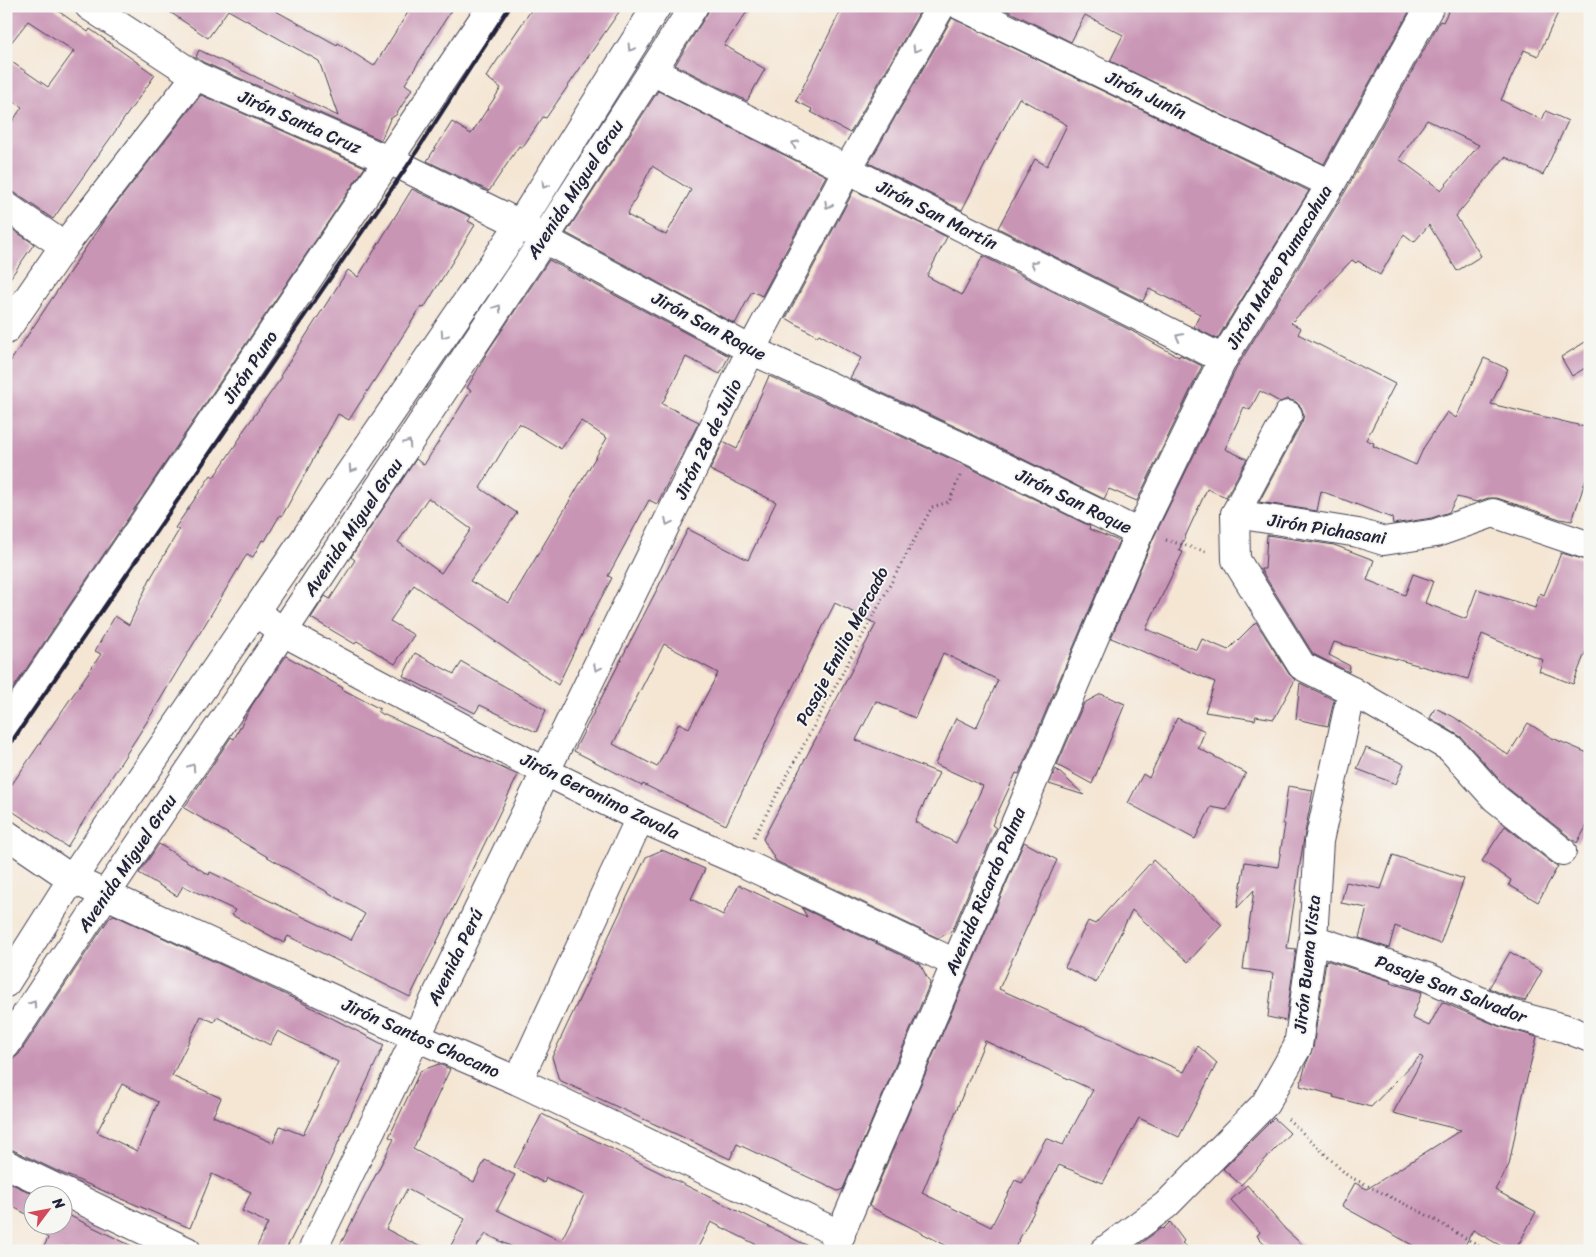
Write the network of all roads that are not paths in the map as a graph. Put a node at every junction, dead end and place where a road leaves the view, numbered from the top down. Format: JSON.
{"nodes":[{"id":1,"x":88,"y":6,"type":"edge"},
{"id":2,"x":492,"y":6,"type":"edge"},
{"id":3,"x":657,"y":6,"type":"edge"},
{"id":4,"x":694,"y":6,"type":"edge"},
{"id":5,"x":941,"y":6,"type":"edge"},
{"id":6,"x":961,"y":6,"type":"edge"},
{"id":7,"x":1421,"y":9,"type":"edge"},
{"id":8,"x":652,"y":71,"type":"junction"},
{"id":9,"x":196,"y":76,"type":"junction"},
{"id":10,"x":388,"y":161,"type":"junction"},
{"id":11,"x":847,"y":170,"type":"junction"},
{"id":12,"x":1331,"y":184,"type":"junction"},
{"id":13,"x":6,"y":206,"type":"edge"},
{"id":14,"x":520,"y":224,"type":"junction"},
{"id":15,"x":544,"y":238,"type":"junction"},
{"id":16,"x":64,"y":246,"type":"junction"},
{"id":17,"x":6,"y":330,"type":"edge"},
{"id":18,"x":751,"y":350,"type":"junction"},
{"id":19,"x":1223,"y":359,"type":"junction"},
{"id":20,"x":1288,"y":415,"type":"dead end"},
{"id":21,"x":1235,"y":514,"type":"junction"},
{"id":22,"x":1139,"y":533,"type":"junction"},
{"id":23,"x":1590,"y":546,"type":"edge"},
{"id":24,"x":254,"y":612,"type":"junction"},
{"id":25,"x":283,"y":632,"type":"junction"},
{"id":26,"x":1352,"y":691,"type":"junction"},
{"id":27,"x":6,"y":727,"type":"edge"},
{"id":28,"x":546,"y":772,"type":"junction"},
{"id":29,"x":640,"y":818,"type":"junction"},
{"id":30,"x":6,"y":834,"type":"edge"},
{"id":31,"x":1562,"y":851,"type":"dead end"},
{"id":32,"x":72,"y":879,"type":"junction"},
{"id":33,"x":106,"y":894,"type":"junction"},
{"id":34,"x":1313,"y":939,"type":"junction"},
{"id":35,"x":955,"y":963,"type":"junction"},
{"id":36,"x":6,"y":983,"type":"edge"},
{"id":37,"x":416,"y":1037,"type":"junction"},
{"id":38,"x":1590,"y":1038,"type":"edge"},
{"id":39,"x":6,"y":1045,"type":"edge"},
{"id":40,"x":518,"y":1081,"type":"junction"},
{"id":41,"x":6,"y":1164,"type":"edge"},
{"id":42,"x":837,"y":1243,"type":"edge"},
{"id":43,"x":187,"y":1251,"type":"edge"},
{"id":44,"x":312,"y":1251,"type":"edge"},
{"id":45,"x":1104,"y":1251,"type":"edge"}],
"edges":[{"from":1,"to":9,"type":"street","name":"Jirón Santa Cruz"},
{"from":2,"to":10,"type":"street","name":"Jirón Puno"},
{"from":3,"to":14,"type":"street","name":"Avenida Miguel Grau","one_way":true},
{"from":4,"to":8,"type":"street","name":"Avenida Miguel Grau"},
{"from":5,"to":11,"type":"street","name":"Jirón 28 de Julio","one_way":true},
{"from":6,"to":12,"type":"street","name":"Jirón Junín"},
{"from":7,"to":12,"type":"street","name":"Jirón Mateo Pumacahua"},
{"from":11,"to":8,"type":"street","name":"Jirón San Martín","one_way":true},
{"from":8,"to":15,"type":"street","name":"Avenida Miguel Grau"},
{"from":9,"to":10,"type":"street","name":"Jirón Santa Cruz"},
{"from":9,"to":16,"type":"street"},
{"from":10,"to":14,"type":"street","name":"Jirón Santa Cruz"},
{"from":10,"to":27,"type":"street","name":"Jirón Puno"},
{"from":11,"to":18,"type":"street","name":"Jirón 28 de Julio","one_way":true},
{"from":19,"to":11,"type":"street","name":"Jirón San Martín","one_way":true},
{"from":12,"to":19,"type":"street","name":"Jirón Mateo Pumacahua"},
{"from":13,"to":16,"type":"street"},
{"from":14,"to":15,"type":"street","name":"Jirón San Roque"},
{"from":14,"to":24,"type":"street","name":"Avenida Miguel Grau","one_way":true},
{"from":15,"to":18,"type":"street","name":"Jirón San Roque"},
{"from":25,"to":15,"type":"street","name":"Avenida Miguel Grau","one_way":true},
{"from":16,"to":17,"type":"street"},
{"from":18,"to":22,"type":"street","name":"Jirón San Roque"},
{"from":18,"to":28,"type":"street","name":"Jirón 28 de Julio","one_way":true},
{"from":19,"to":22,"type":"street","name":"Jirón Mateo Pumacahua"},
{"from":20,"to":21,"type":"street"},
{"from":21,"to":23,"type":"street","name":"Jirón Pichasani"},
{"from":21,"to":26,"type":"street"},
{"from":22,"to":35,"type":"street","name":"Avenida Ricardo Palma"},
{"from":24,"to":25,"type":"street","name":"Jirón Geronimo Zavala"},
{"from":24,"to":32,"type":"street","name":"Avenida Miguel Grau"},
{"from":25,"to":28,"type":"street","name":"Jirón Geronimo Zavala"},
{"from":33,"to":25,"type":"street","name":"Avenida Miguel Grau","one_way":true},
{"from":26,"to":31,"type":"street"},
{"from":26,"to":34,"type":"street","name":"Jirón Buena Vista"},
{"from":28,"to":29,"type":"street","name":"Jirón Geronimo Zavala"},
{"from":28,"to":37,"type":"street","name":"Avenida Perú"},
{"from":29,"to":35,"type":"street","name":"Jirón Geronimo Zavala"},
{"from":29,"to":40,"type":"street"},
{"from":30,"to":32,"type":"street","name":"Jirón Santos Chocano"},
{"from":32,"to":33,"type":"street","name":"Jirón Santos Chocano"},
{"from":32,"to":36,"type":"street","name":"Avenida Miguel Grau"},
{"from":33,"to":37,"type":"street","name":"Jirón Santos Chocano"},
{"from":39,"to":33,"type":"street","name":"Avenida Miguel Grau","one_way":true},
{"from":34,"to":38,"type":"street","name":"Pasaje San Salvador"},
{"from":34,"to":45,"type":"street","name":"Jirón Buena Vista"},
{"from":35,"to":42,"type":"street","name":"Avenida Ricardo Palma"},
{"from":37,"to":40,"type":"street","name":"Jirón Santos Chocano"},
{"from":37,"to":44,"type":"street","name":"Avenida Perú"},
{"from":40,"to":42,"type":"street","name":"Jirón Santos Chocano"},
{"from":41,"to":43,"type":"street"}]}
